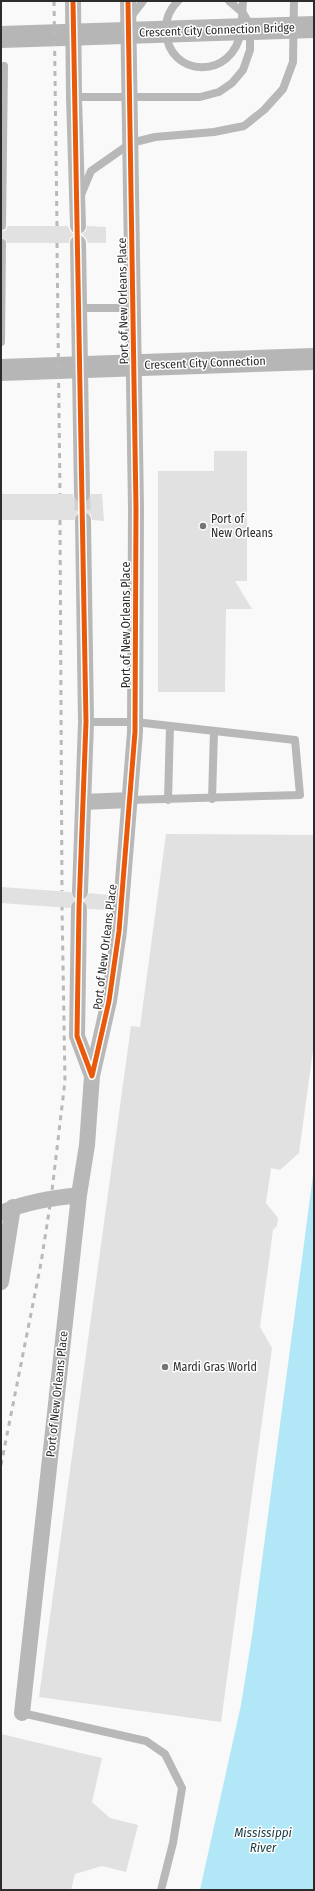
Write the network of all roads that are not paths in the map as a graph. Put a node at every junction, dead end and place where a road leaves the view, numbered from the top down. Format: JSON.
{"nodes":[{"id":1,"x":73,"y":1,"type":"edge"},
{"id":2,"x":128,"y":1,"type":"edge"},
{"id":3,"x":143,"y":1,"type":"edge"},
{"id":4,"x":178,"y":1,"type":"edge"},
{"id":5,"x":229,"y":1,"type":"edge"},
{"id":6,"x":243,"y":1,"type":"edge"},
{"id":7,"x":294,"y":1,"type":"edge"},
{"id":8,"x":128,"y":21,"type":"junction"},
{"id":9,"x":314,"y":27,"type":"edge"},
{"id":10,"x":1,"y":37,"type":"edge"},
{"id":11,"x":4,"y":66,"type":"dead end"},
{"id":12,"x":129,"y":97,"type":"junction"},
{"id":13,"x":74,"y":98,"type":"junction"},
{"id":14,"x":131,"y":143,"type":"junction"},
{"id":15,"x":77,"y":204,"type":"junction"},
{"id":16,"x":2,"y":226,"type":"edge"},
{"id":17,"x":78,"y":226,"type":"dead end"},
{"id":18,"x":2,"y":243,"type":"dead end"},
{"id":19,"x":78,"y":243,"type":"dead end"},
{"id":20,"x":80,"y":308,"type":"junction"},
{"id":21,"x":134,"y":308,"type":"junction"},
{"id":22,"x":1,"y":342,"type":"edge"},
{"id":23,"x":314,"y":359,"type":"edge"},
{"id":24,"x":1,"y":370,"type":"edge"},
{"id":25,"x":82,"y":494,"type":"tunnel mouth"},
{"id":26,"x":83,"y":520,"type":"tunnel mouth"},
{"id":27,"x":86,"y":722,"type":"junction"},
{"id":28,"x":135,"y":722,"type":"junction"},
{"id":29,"x":170,"y":726,"type":"junction"},
{"id":30,"x":214,"y":731,"type":"junction"},
{"id":31,"x":212,"y":799,"type":"junction"},
{"id":32,"x":130,"y":800,"type":"junction"},
{"id":33,"x":168,"y":800,"type":"junction"},
{"id":34,"x":83,"y":802,"type":"junction"},
{"id":35,"x":80,"y":892,"type":"dead end"},
{"id":36,"x":79,"y":908,"type":"dead end"},
{"id":37,"x":92,"y":1076,"type":"junction"},
{"id":38,"x":79,"y":1195,"type":"junction"},
{"id":39,"x":5,"y":1208,"type":"edge"},
{"id":40,"x":1,"y":1282,"type":"edge"},
{"id":41,"x":22,"y":1713,"type":"joint"},
{"id":42,"x":161,"y":1890,"type":"edge"}],
"edges":[{"from":1,"to":13,"type":"street"},
{"from":2,"to":8,"type":"street","name":"Port of New Orleans Place"},
{"from":3,"to":8,"type":"lane"},
{"from":4,"to":6,"type":"lane"},
{"from":5,"to":12,"type":"lane"},
{"from":7,"to":14,"type":"lane"},
{"from":8,"to":12,"type":"street","name":"Port of New Orleans Place"},
{"from":9,"to":10,"type":"highway","name":"Crescent City Connection Bridge"},
{"from":11,"to":16,"type":"lane"},
{"from":12,"to":13,"type":"lane"},
{"from":12,"to":14,"type":"street","name":"Port of New Orleans Place"},
{"from":13,"to":15,"type":"street"},
{"from":14,"to":15,"type":"lane"},
{"from":14,"to":21,"type":"street","name":"Port of New Orleans Place"},
{"from":15,"to":17,"type":"street"},
{"from":18,"to":22,"type":"lane"},
{"from":19,"to":20,"type":"street"},
{"from":20,"to":21,"type":"lane"},
{"from":20,"to":25,"type":"street"},
{"from":21,"to":28,"type":"street","name":"Port of New Orleans Place"},
{"from":23,"to":24,"type":"highway","name":"Crescent City Connection"},
{"from":26,"to":27,"type":"street"},
{"from":27,"to":28,"type":"lane"},
{"from":27,"to":34,"type":"street"},
{"from":28,"to":29,"type":"lane"},
{"from":28,"to":32,"type":"street","name":"Port of New Orleans Place"},
{"from":29,"to":30,"type":"lane"},
{"from":29,"to":33,"type":"lane"},
{"from":30,"to":31,"type":"lane"},
{"from":30,"to":31,"type":"lane"},
{"from":31,"to":33,"type":"lane"},
{"from":32,"to":33,"type":"lane"},
{"from":32,"to":34,"type":"street"},
{"from":32,"to":37,"type":"street","name":"Port of New Orleans Place"},
{"from":34,"to":35,"type":"street"},
{"from":36,"to":37,"type":"street","name":"Port of New Orleans Place"},
{"from":37,"to":38,"type":"street","name":"Port of New Orleans Place"},
{"from":38,"to":39,"type":"street"},
{"from":38,"to":41,"type":"street","name":"Port of New Orleans Place"},
{"from":39,"to":40,"type":"street"},
{"from":41,"to":42,"type":"lane"}]}
